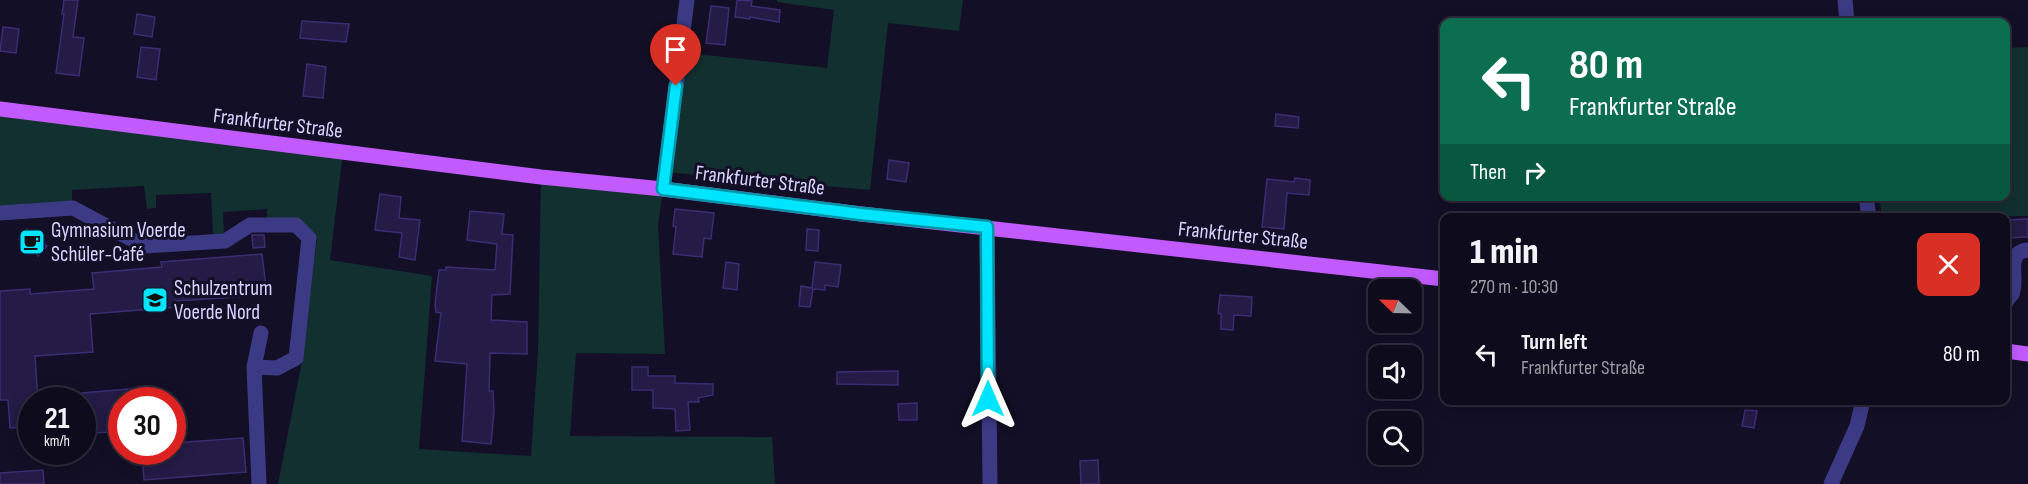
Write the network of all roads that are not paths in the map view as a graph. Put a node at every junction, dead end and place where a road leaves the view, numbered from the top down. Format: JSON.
{"nodes":[{"id":1,"x":687,"y":0,"type":"edge"},
{"id":2,"x":1845,"y":0,"type":"edge"},
{"id":3,"x":1847,"y":18,"type":"edge"},
{"id":4,"x":0,"y":109,"type":"edge"},
{"id":5,"x":663,"y":189,"type":"junction"},
{"id":6,"x":0,"y":213,"type":"edge"},
{"id":7,"x":987,"y":227,"type":"junction"},
{"id":8,"x":2028,"y":250,"type":"edge"},
{"id":9,"x":1440,"y":279,"type":"edge"},
{"id":10,"x":2010,"y":297,"type":"edge"},
{"id":11,"x":261,"y":333,"type":"dead end"},
{"id":12,"x":2010,"y":352,"type":"edge"},
{"id":13,"x":2028,"y":354,"type":"edge"},
{"id":14,"x":254,"y":367,"type":"junction"},
{"id":15,"x":1862,"y":405,"type":"edge"},
{"id":16,"x":259,"y":484,"type":"edge"},
{"id":17,"x":990,"y":484,"type":"edge"},
{"id":18,"x":1831,"y":484,"type":"edge"}],
"edges":[{"from":1,"to":5,"type":"street"},
{"from":2,"to":3,"type":"street"},
{"from":4,"to":5,"type":"main road","name":"Frankfurter Straße"},
{"from":5,"to":7,"type":"main road","name":"Frankfurter Straße"},
{"from":6,"to":14,"type":"street"},
{"from":7,"to":9,"type":"main road","name":"Frankfurter Straße"},
{"from":7,"to":17,"type":"street"},
{"from":8,"to":10,"type":"street"},
{"from":11,"to":14,"type":"street"},
{"from":12,"to":13,"type":"main road"},
{"from":14,"to":16,"type":"street"},
{"from":15,"to":18,"type":"street"}]}
